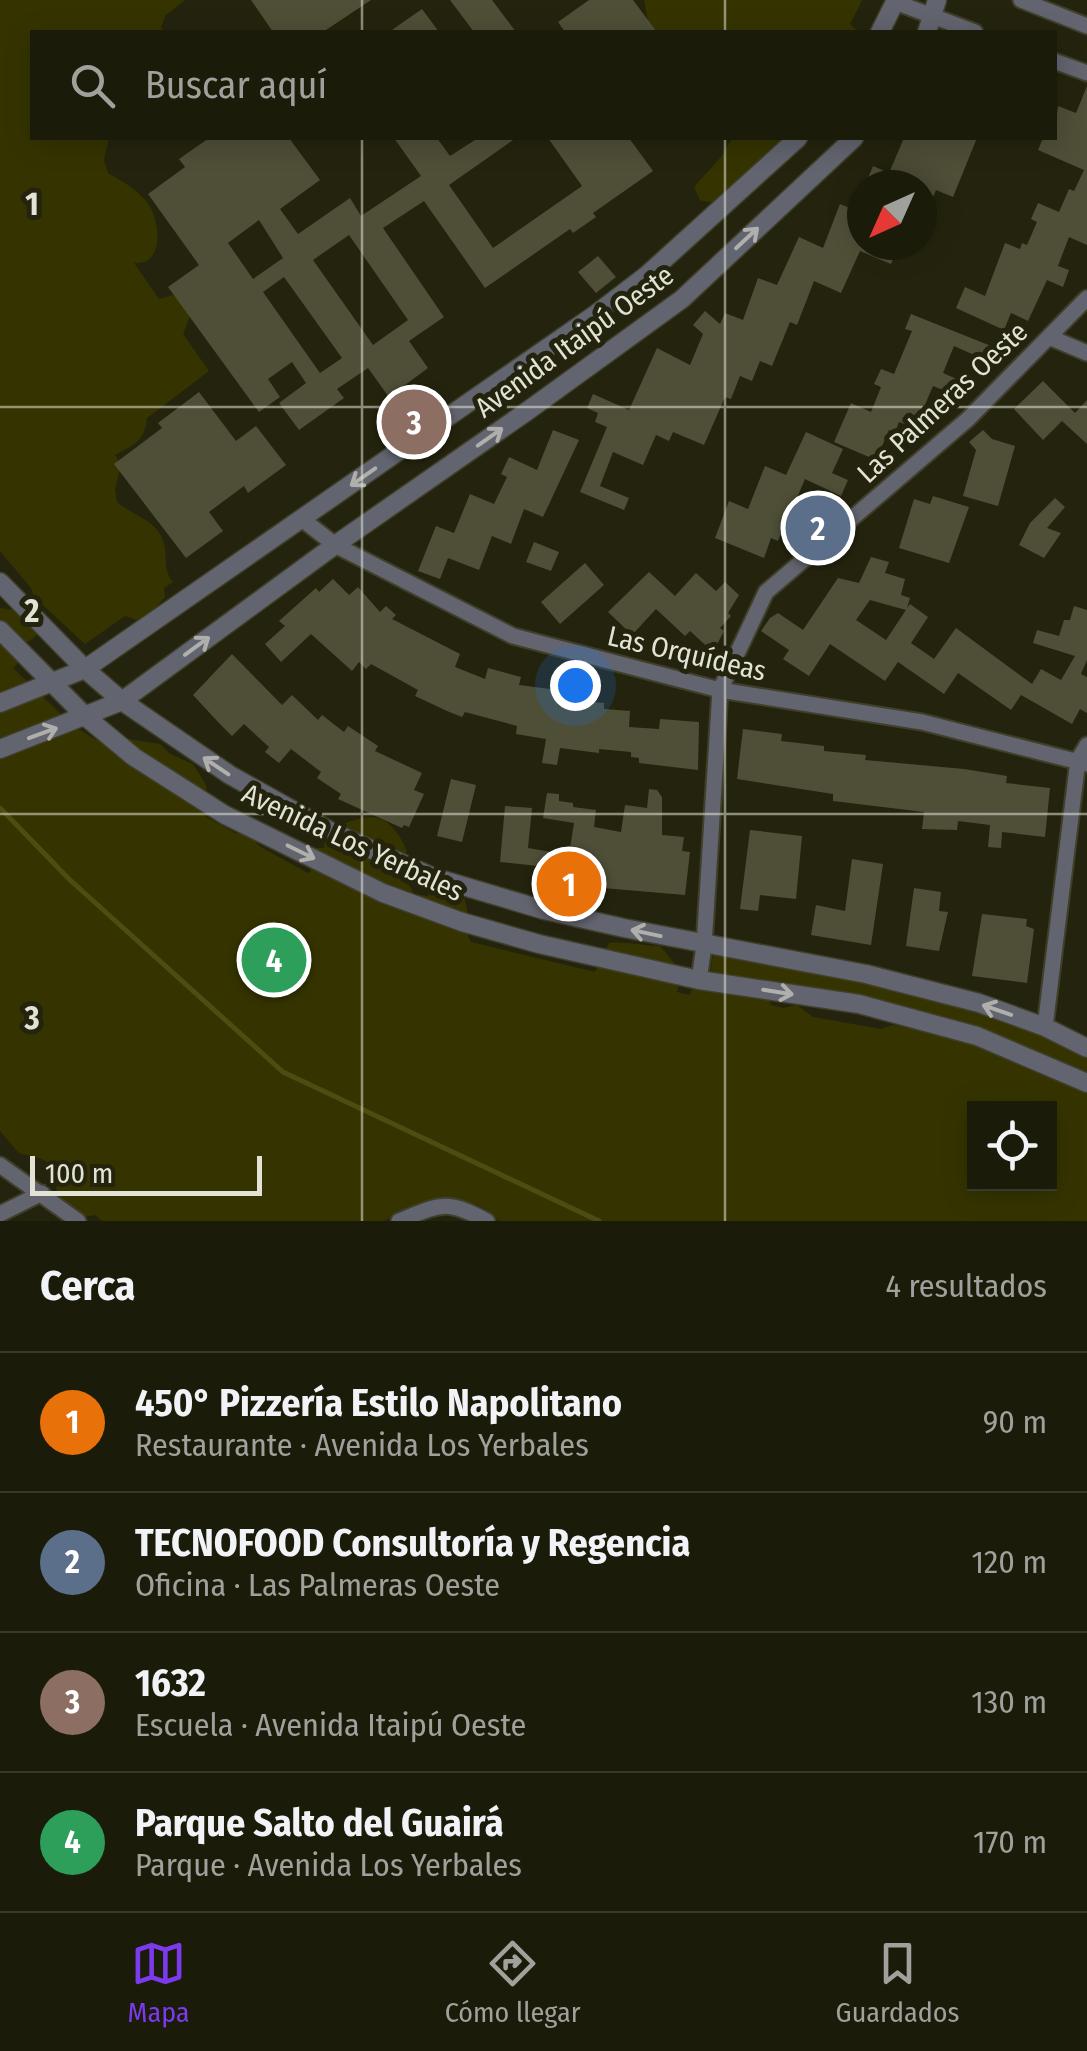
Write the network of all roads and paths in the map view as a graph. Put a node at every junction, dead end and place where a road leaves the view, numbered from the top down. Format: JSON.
{"nodes":[{"id":1,"x":1021,"y":0,"type":"edge"},
{"id":2,"x":895,"y":1,"type":"edge"},
{"id":3,"x":932,"y":17,"type":"edge"},
{"id":4,"x":1087,"y":26,"type":"edge"},
{"id":5,"x":881,"y":30,"type":"edge"},
{"id":6,"x":969,"y":30,"type":"edge"},
{"id":7,"x":1057,"y":62,"type":"edge"},
{"id":8,"x":1087,"y":72,"type":"edge"},
{"id":9,"x":796,"y":140,"type":"edge"},
{"id":10,"x":852,"y":140,"type":"edge"},
{"id":11,"x":1087,"y":298,"type":"edge"},
{"id":12,"x":1049,"y":337,"type":"junction"},
{"id":13,"x":1087,"y":353,"type":"edge"},
{"id":14,"x":302,"y":519,"type":"junction"},
{"id":15,"x":336,"y":545,"type":"junction"},
{"id":16,"x":0,"y":582,"type":"edge"},
{"id":17,"x":0,"y":630,"type":"edge"},
{"id":18,"x":85,"y":669,"type":"junction"},
{"id":19,"x":52,"y":683,"type":"junction"},
{"id":20,"x":720,"y":690,"type":"junction"},
{"id":21,"x":122,"y":701,"type":"junction"},
{"id":22,"x":0,"y":703,"type":"edge"},
{"id":23,"x":86,"y":717,"type":"junction"},
{"id":24,"x":1087,"y":745,"type":"edge"},
{"id":25,"x":0,"y":749,"type":"edge"},
{"id":26,"x":1082,"y":762,"type":"edge"},
{"id":27,"x":704,"y":946,"type":"junction"},
{"id":28,"x":699,"y":980,"type":"junction"},
{"id":29,"x":1046,"y":1027,"type":"junction"},
{"id":30,"x":1087,"y":1048,"type":"edge"},
{"id":31,"x":1087,"y":1083,"type":"edge"},
{"id":32,"x":0,"y":1164,"type":"edge"},
{"id":33,"x":42,"y":1193,"type":"junction"},
{"id":34,"x":0,"y":1214,"type":"edge"},
{"id":35,"x":78,"y":1220,"type":"edge"},
{"id":36,"x":400,"y":1221,"type":"edge"},
{"id":37,"x":487,"y":1221,"type":"edge"}],
"edges":[{"from":1,"to":4,"type":"street"},
{"from":2,"to":3,"type":"street"},
{"from":2,"to":5,"type":"street"},
{"from":3,"to":6,"type":"street"},
{"from":7,"to":8,"type":"street"},
{"from":9,"to":14,"type":"street","name":"Avenida Itaipú Oeste","one_way":true},
{"from":15,"to":10,"type":"street","name":"Avenida Itaipú Oeste","one_way":true},
{"from":11,"to":12,"type":"street","name":"Las Palmeras Oeste"},
{"from":12,"to":13,"type":"street"},
{"from":12,"to":20,"type":"street","name":"Las Palmeras Oeste"},
{"from":14,"to":15,"type":"street","name":"Las Orquídeas"},
{"from":14,"to":18,"type":"street","name":"Avenida Itaipú Oeste"},
{"from":15,"to":20,"type":"street","name":"Las Orquídeas"},
{"from":21,"to":15,"type":"street","name":"Avenida Itaipú Oeste","one_way":true},
{"from":16,"to":18,"type":"street"},
{"from":17,"to":19,"type":"street","name":"Avenida Los Yerbales"},
{"from":18,"to":19,"type":"street","name":"Avenida Itaipú Oeste"},
{"from":18,"to":21,"type":"street"},
{"from":19,"to":22,"type":"street","name":"Avenida Itaipú Oeste"},
{"from":19,"to":23,"type":"street","name":"Avenida Los Yerbales"},
{"from":20,"to":26,"type":"street","name":"Las Orquídeas"},
{"from":20,"to":27,"type":"street","name":"Las Palmeras Oeste"},
{"from":21,"to":23,"type":"street","name":"Avenida Itaipú Oeste"},
{"from":27,"to":21,"type":"street","one_way":true},
{"from":25,"to":23,"type":"street","name":"Avenida Itaipú Oeste","one_way":true},
{"from":23,"to":28,"type":"street","name":"Avenida Los Yerbales","one_way":true},
{"from":24,"to":26,"type":"street"},
{"from":26,"to":29,"type":"street"},
{"from":27,"to":28,"type":"street","name":"Las Palmeras Oeste"},
{"from":29,"to":27,"type":"street","one_way":true},
{"from":28,"to":31,"type":"street","name":"Avenida Los Yerbales","one_way":true},
{"from":29,"to":30,"type":"street"},
{"from":32,"to":33,"type":"street"},
{"from":33,"to":34,"type":"street"},
{"from":33,"to":35,"type":"street"},
{"from":36,"to":37,"type":"street"}]}
